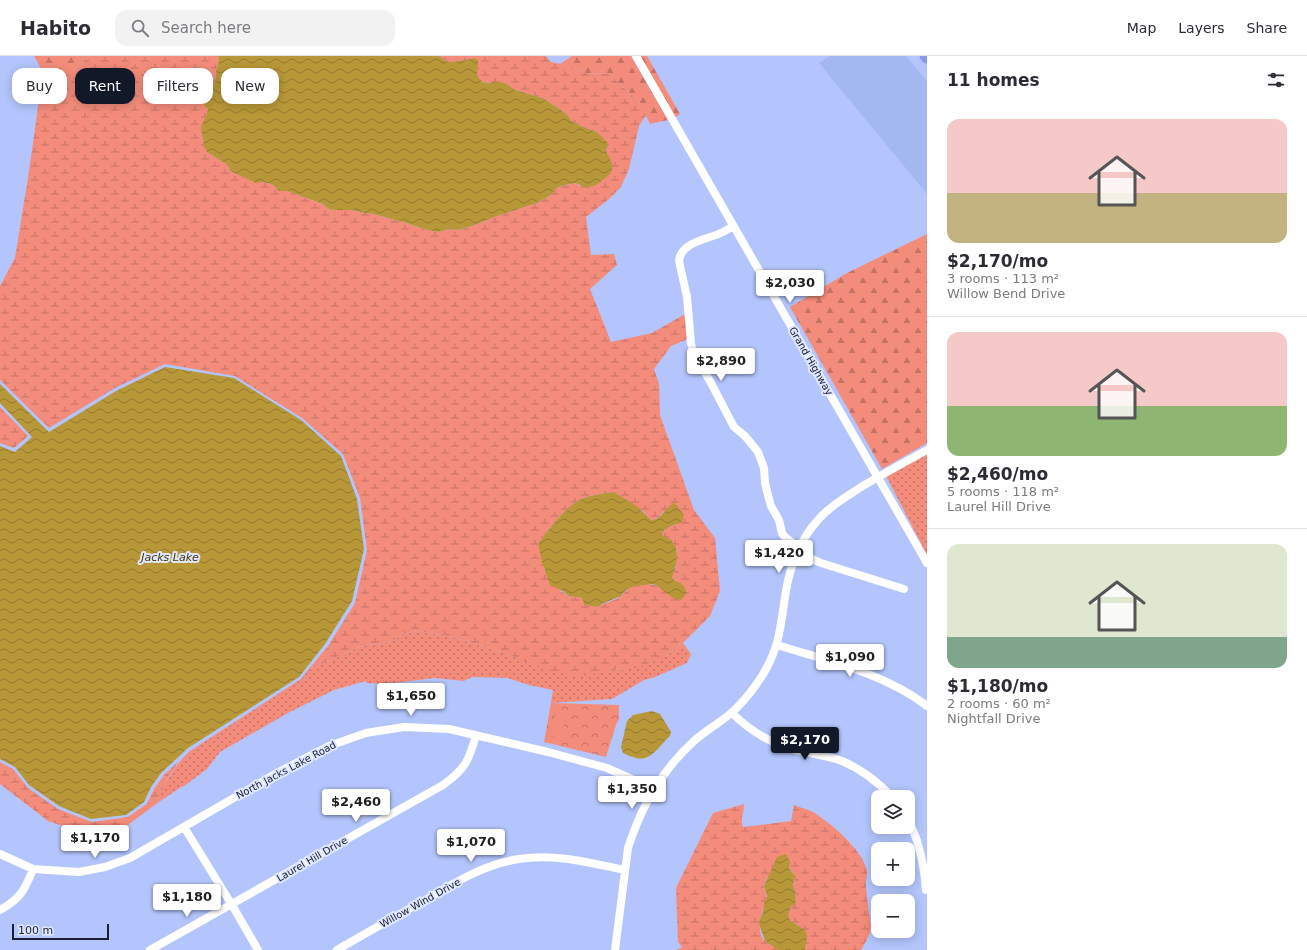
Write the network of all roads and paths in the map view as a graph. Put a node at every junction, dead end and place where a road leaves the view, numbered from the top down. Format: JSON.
{"nodes":[{"id":1,"x":636,"y":56,"type":"edge"},
{"id":2,"x":925,"y":56,"type":"edge"},
{"id":3,"x":927,"y":58,"type":"edge"},
{"id":4,"x":734,"y":226,"type":"junction"},
{"id":5,"x":927,"y":450,"type":"edge"},
{"id":6,"x":878,"y":477,"type":"junction"},
{"id":7,"x":799,"y":550,"type":"junction"},
{"id":8,"x":927,"y":563,"type":"edge"},
{"id":9,"x":904,"y":589,"type":"dead end"},
{"id":10,"x":777,"y":645,"type":"junction"},
{"id":11,"x":927,"y":706,"type":"edge"},
{"id":12,"x":732,"y":713,"type":"junction"},
{"id":13,"x":476,"y":735,"type":"junction"},
{"id":14,"x":654,"y":789,"type":"junction"},
{"id":15,"x":886,"y":790,"type":"edge"},
{"id":16,"x":184,"y":827,"type":"junction"},
{"id":17,"x":915,"y":834,"type":"edge"},
{"id":18,"x":923,"y":846,"type":"edge"},
{"id":19,"x":0,"y":854,"type":"edge"},
{"id":20,"x":32,"y":869,"type":"junction"},
{"id":21,"x":625,"y":870,"type":"junction"},
{"id":22,"x":926,"y":890,"type":"dead end"},
{"id":23,"x":232,"y":905,"type":"junction"},
{"id":24,"x":0,"y":910,"type":"edge"},
{"id":25,"x":150,"y":950,"type":"edge"},
{"id":26,"x":258,"y":950,"type":"edge"},
{"id":27,"x":337,"y":950,"type":"edge"},
{"id":28,"x":615,"y":950,"type":"edge"}],
"edges":[{"from":1,"to":4,"type":"street","name":"Grand Highway"},
{"from":2,"to":3,"type":"highway"},
{"from":4,"to":6,"type":"street","name":"Grand Highway"},
{"from":4,"to":7,"type":"street"},
{"from":5,"to":6,"type":"street"},
{"from":6,"to":7,"type":"street"},
{"from":6,"to":8,"type":"street","name":"Grand Highway"},
{"from":7,"to":9,"type":"street"},
{"from":7,"to":10,"type":"street"},
{"from":10,"to":11,"type":"street"},
{"from":10,"to":12,"type":"street"},
{"from":12,"to":14,"type":"street"},
{"from":12,"to":15,"type":"street"},
{"from":13,"to":14,"type":"street","name":"North Jacks Lake Road"},
{"from":13,"to":16,"type":"street","name":"North Jacks Lake Road"},
{"from":13,"to":23,"type":"street","name":"Laurel Hill Drive"},
{"from":14,"to":21,"type":"street"},
{"from":16,"to":20,"type":"street","name":"North Jacks Lake Road"},
{"from":16,"to":23,"type":"street"},
{"from":17,"to":18,"type":"street"},
{"from":18,"to":22,"type":"street"},
{"from":19,"to":20,"type":"street","name":"North Jacks Lake Road"},
{"from":20,"to":24,"type":"street"},
{"from":21,"to":27,"type":"street","name":"Willow Wind Drive"},
{"from":21,"to":28,"type":"street"},
{"from":23,"to":25,"type":"street","name":"Laurel Hill Drive"},
{"from":23,"to":26,"type":"street"}]}
